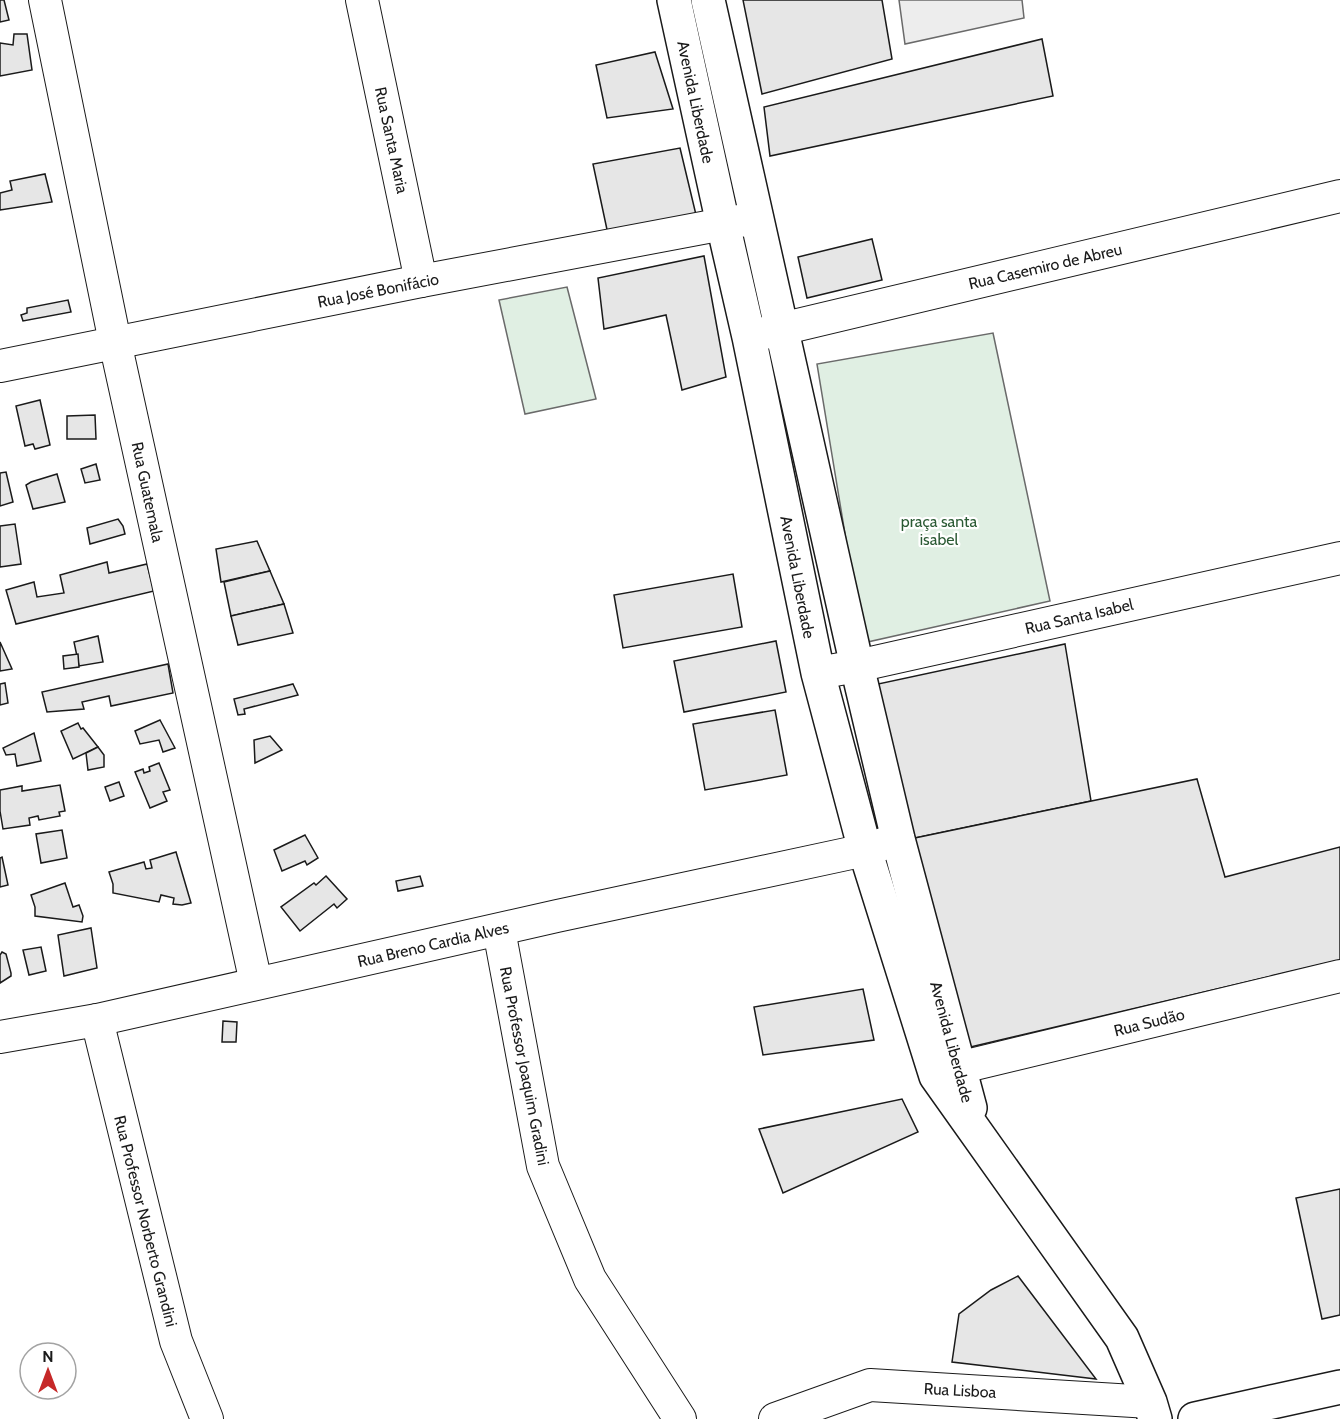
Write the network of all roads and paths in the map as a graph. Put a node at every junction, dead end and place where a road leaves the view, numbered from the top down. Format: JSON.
{"nodes":[{"id":1,"x":45,"y":0,"type":"edge"},
{"id":2,"x":362,"y":0,"type":"edge"},
{"id":3,"x":674,"y":0,"type":"edge"},
{"id":4,"x":708,"y":0,"type":"edge"},
{"id":5,"x":1340,"y":196,"type":"edge"},
{"id":6,"x":757,"y":218,"type":"junction"},
{"id":7,"x":723,"y":224,"type":"junction"},
{"id":8,"x":421,"y":281,"type":"junction"},
{"id":9,"x":782,"y":328,"type":"junction"},
{"id":10,"x":749,"y":337,"type":"junction"},
{"id":11,"x":115,"y":342,"type":"junction"},
{"id":12,"x":0,"y":366,"type":"edge"},
{"id":13,"x":1340,"y":558,"type":"edge"},
{"id":14,"x":857,"y":666,"type":"junction"},
{"id":15,"x":818,"y":673,"type":"junction"},
{"id":16,"x":898,"y":839,"type":"junction"},
{"id":17,"x":865,"y":850,"type":"junction"},
{"id":18,"x":499,"y":930,"type":"junction"},
{"id":19,"x":1340,"y":976,"type":"edge"},
{"id":20,"x":256,"y":983,"type":"junction"},
{"id":21,"x":97,"y":1020,"type":"junction"},
{"id":22,"x":0,"y":1037,"type":"edge"},
{"id":23,"x":958,"y":1068,"type":"junction"},
{"id":24,"x":978,"y":1136,"type":"junction"},
{"id":25,"x":1340,"y":1387,"type":"edge"},
{"id":26,"x":1153,"y":1410,"type":"edge"},
{"id":27,"x":207,"y":1419,"type":"edge"},
{"id":28,"x":680,"y":1419,"type":"edge"},
{"id":29,"x":775,"y":1419,"type":"edge"},
{"id":30,"x":1195,"y":1419,"type":"edge"}],
"edges":[{"from":1,"to":11,"type":"street","name":"Rua Guatemala"},
{"from":2,"to":8,"type":"street","name":"Rua Santa Maria"},
{"from":3,"to":7,"type":"main road","name":"Avenida Liberdade"},
{"from":4,"to":6,"type":"main road","name":"Avenida Liberdade"},
{"from":5,"to":9,"type":"street","name":"Rua Casemiro de Abreu"},
{"from":6,"to":7,"type":"street","name":"Rua José Bonifácio"},
{"from":6,"to":9,"type":"main road","name":"Avenida Liberdade"},
{"from":7,"to":8,"type":"street","name":"Rua José Bonifácio"},
{"from":7,"to":10,"type":"main road","name":"Avenida Liberdade"},
{"from":8,"to":11,"type":"street","name":"Rua José Bonifácio"},
{"from":9,"to":10,"type":"street","name":"Rua Casemiro de Abreu"},
{"from":9,"to":14,"type":"main road","name":"Avenida Liberdade"},
{"from":10,"to":15,"type":"main road","name":"Avenida Liberdade"},
{"from":11,"to":12,"type":"street","name":"Rua José Bonifácio"},
{"from":11,"to":20,"type":"street","name":"Rua Guatemala"},
{"from":13,"to":14,"type":"street","name":"Rua Santa Isabel"},
{"from":14,"to":15,"type":"street","name":"Rua Santa Isabel"},
{"from":14,"to":16,"type":"main road","name":"Avenida Liberdade"},
{"from":15,"to":17,"type":"main road","name":"Avenida Liberdade"},
{"from":16,"to":17,"type":"street","name":"Rua Breno Cardia Alves"},
{"from":16,"to":23,"type":"main road","name":"Avenida Liberdade"},
{"from":17,"to":18,"type":"street","name":"Rua Breno Cardia Alves"},
{"from":17,"to":24,"type":"main road","name":"Avenida Liberdade"},
{"from":18,"to":20,"type":"street","name":"Rua Breno Cardia Alves"},
{"from":18,"to":28,"type":"street","name":"Rua Professor Joaquim Gradini"},
{"from":19,"to":23,"type":"street","name":"Rua Sudão"},
{"from":20,"to":21,"type":"street","name":"Rua Breno Cardia Alves"},
{"from":21,"to":22,"type":"street","name":"Rua Breno Cardia Alves"},
{"from":21,"to":27,"type":"street","name":"Rua Professor Norberto Grandini"},
{"from":23,"to":24,"type":"main road","name":"Avenida Liberdade"},
{"from":24,"to":26,"type":"main road","name":"Avenida Liberdade"},
{"from":25,"to":30,"type":"main road"},
{"from":26,"to":29,"type":"street","name":"Rua Lisboa"}]}
